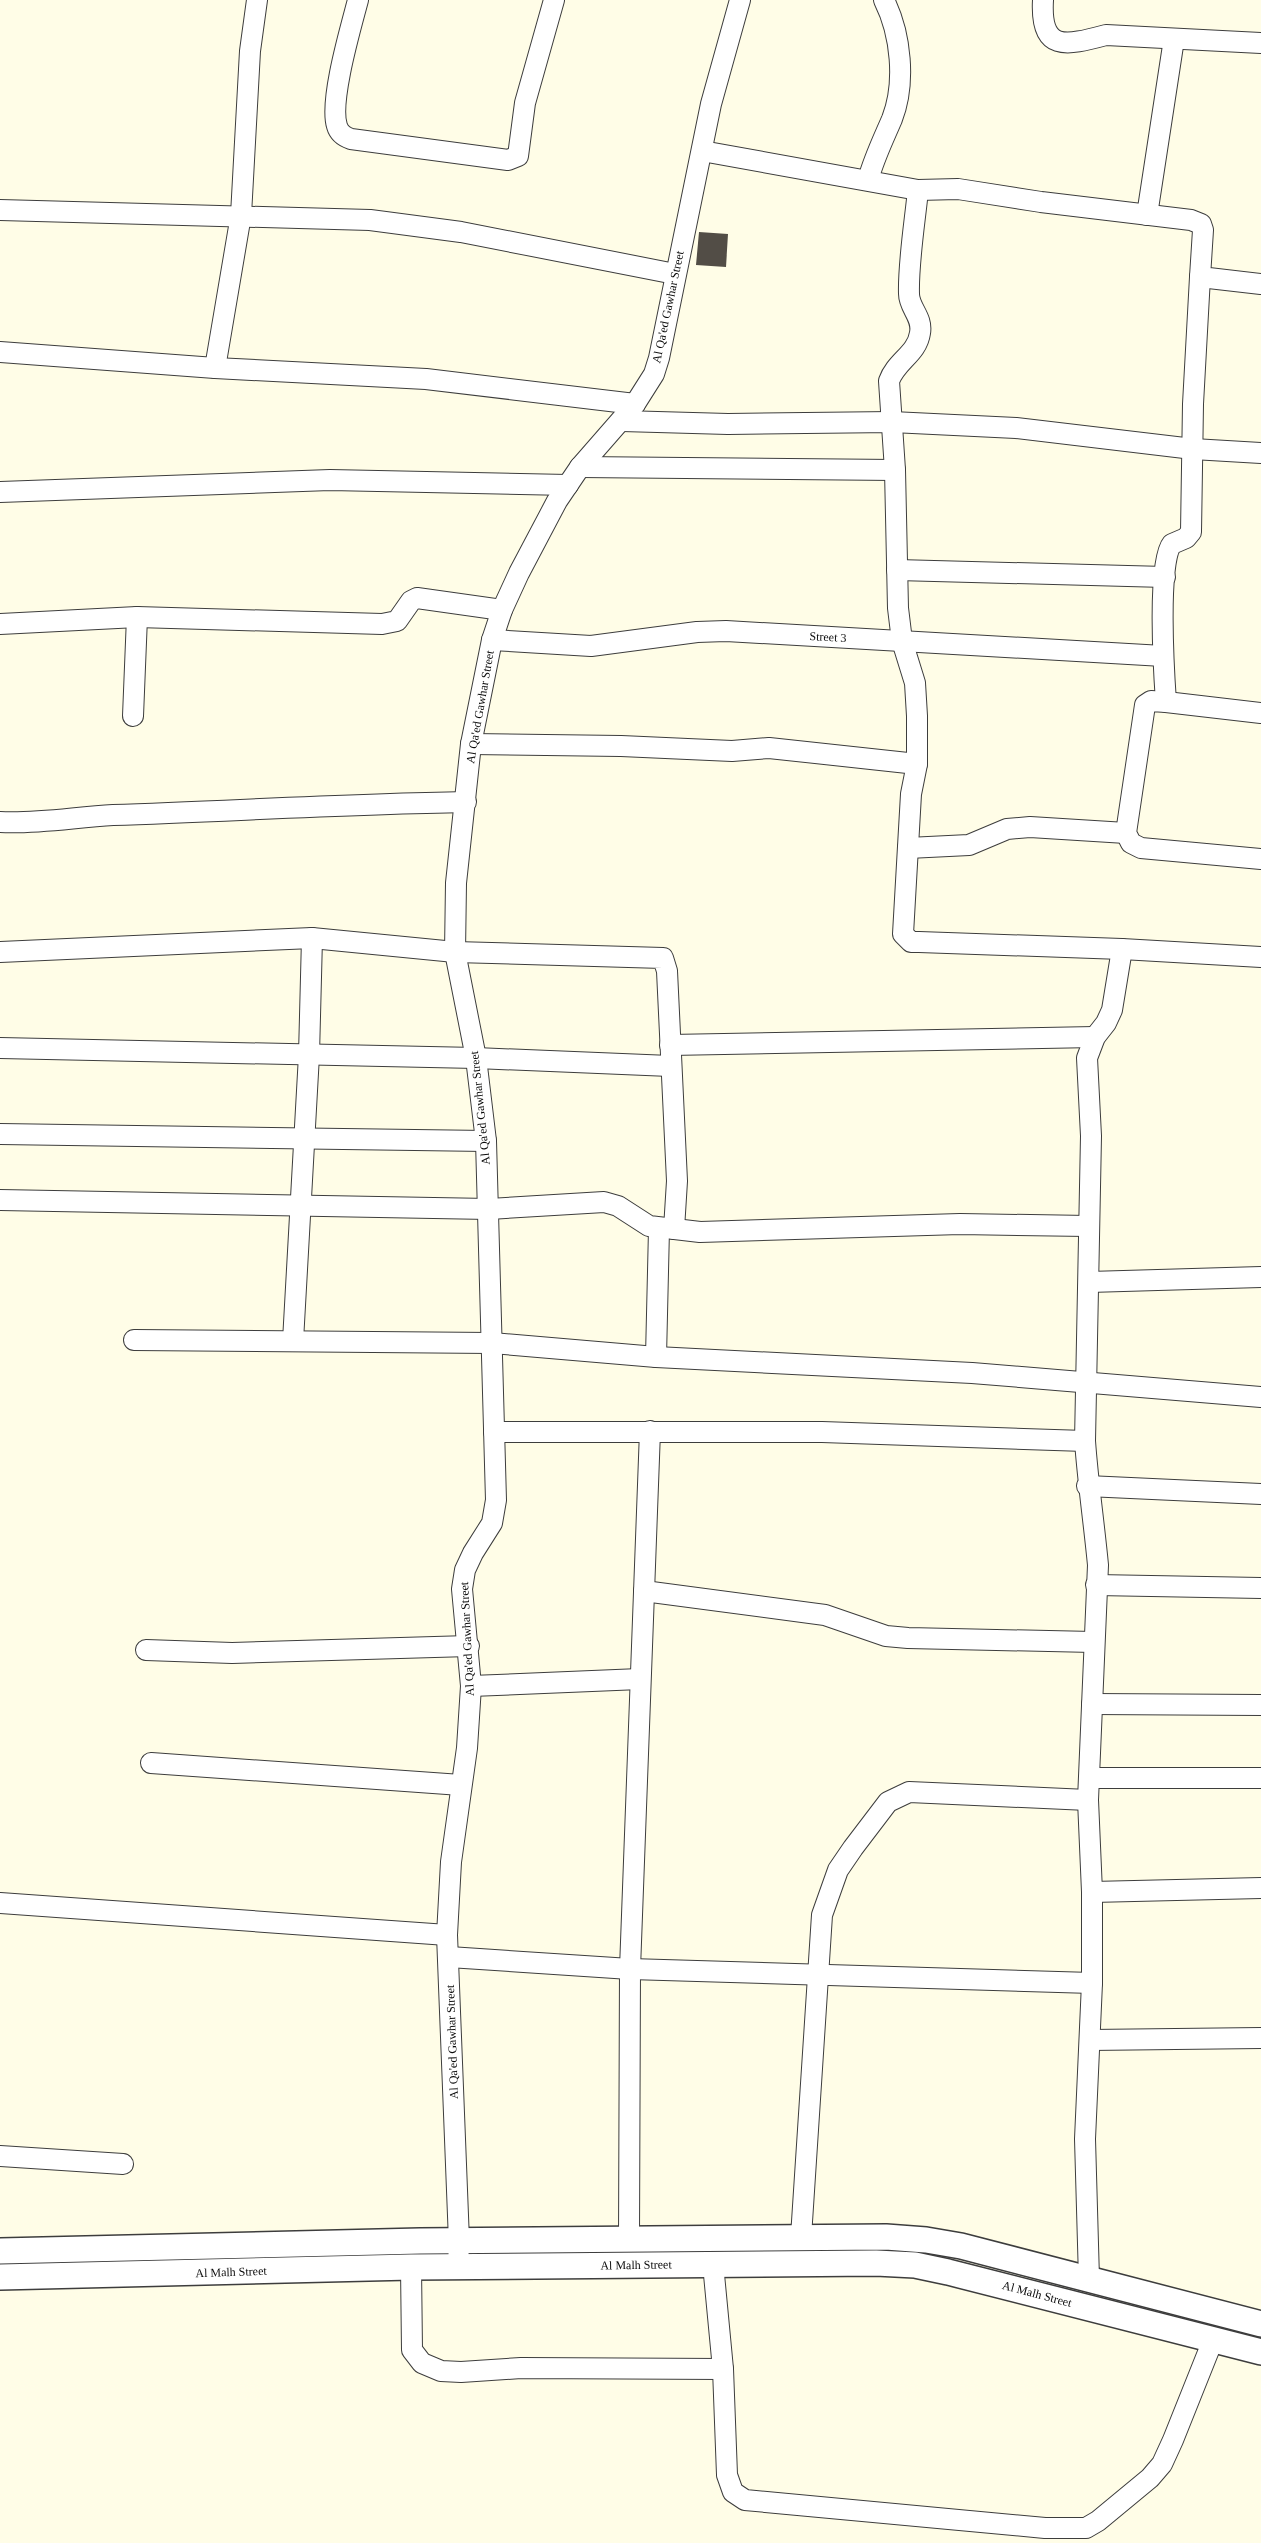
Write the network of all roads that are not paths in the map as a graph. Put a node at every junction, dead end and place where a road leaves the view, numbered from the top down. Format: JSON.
{"nodes":[{"id":1,"x":257,"y":0,"type":"edge"},
{"id":2,"x":358,"y":0,"type":"edge"},
{"id":3,"x":554,"y":0,"type":"edge"},
{"id":4,"x":740,"y":0,"type":"edge"},
{"id":5,"x":884,"y":0,"type":"edge"},
{"id":6,"x":1043,"y":0,"type":"edge"},
{"id":7,"x":1174,"y":39,"type":"junction"},
{"id":8,"x":1261,"y":44,"type":"edge"},
{"id":9,"x":702,"y":151,"type":"junction"},
{"id":10,"x":868,"y":180,"type":"junction"},
{"id":11,"x":918,"y":190,"type":"junction"},
{"id":12,"x":0,"y":210,"type":"edge"},
{"id":13,"x":240,"y":215,"type":"junction"},
{"id":14,"x":1147,"y":215,"type":"junction"},
{"id":15,"x":675,"y":274,"type":"junction"},
{"id":16,"x":1200,"y":277,"type":"junction"},
{"id":17,"x":1261,"y":284,"type":"edge"},
{"id":18,"x":0,"y":352,"type":"edge"},
{"id":19,"x":215,"y":368,"type":"junction"},
{"id":20,"x":635,"y":404,"type":"junction"},
{"id":21,"x":622,"y":421,"type":"junction"},
{"id":22,"x":892,"y":422,"type":"junction"},
{"id":23,"x":1193,"y":449,"type":"junction"},
{"id":24,"x":1261,"y":453,"type":"edge"},
{"id":25,"x":580,"y":467,"type":"junction"},
{"id":26,"x":895,"y":470,"type":"junction"},
{"id":27,"x":568,"y":485,"type":"junction"},
{"id":28,"x":0,"y":492,"type":"edge"},
{"id":29,"x":897,"y":570,"type":"junction"},
{"id":30,"x":1165,"y":577,"type":"junction"},
{"id":31,"x":502,"y":610,"type":"junction"},
{"id":32,"x":136,"y":617,"type":"junction"},
{"id":33,"x":0,"y":624,"type":"edge"},
{"id":34,"x":492,"y":640,"type":"junction"},
{"id":35,"x":902,"y":641,"type":"junction"},
{"id":36,"x":1163,"y":656,"type":"junction"},
{"id":37,"x":1166,"y":702,"type":"junction"},
{"id":38,"x":1261,"y":713,"type":"edge"},
{"id":39,"x":134,"y":716,"type":"dead end"},
{"id":40,"x":471,"y":744,"type":"junction"},
{"id":41,"x":917,"y":764,"type":"junction"},
{"id":42,"x":466,"y":802,"type":"junction"},
{"id":43,"x":0,"y":822,"type":"edge"},
{"id":44,"x":1126,"y":833,"type":"junction"},
{"id":45,"x":908,"y":848,"type":"junction"},
{"id":46,"x":1261,"y":859,"type":"edge"},
{"id":47,"x":312,"y":938,"type":"junction"},
{"id":48,"x":1122,"y":949,"type":"junction"},
{"id":49,"x":0,"y":952,"type":"edge"},
{"id":50,"x":455,"y":952,"type":"junction"},
{"id":51,"x":1261,"y":958,"type":"edge"},
{"id":52,"x":1095,"y":1036,"type":"junction"},
{"id":53,"x":670,"y":1046,"type":"junction"},
{"id":54,"x":0,"y":1048,"type":"edge"},
{"id":55,"x":308,"y":1055,"type":"junction"},
{"id":56,"x":476,"y":1058,"type":"junction"},
{"id":57,"x":670,"y":1066,"type":"junction"},
{"id":58,"x":0,"y":1134,"type":"edge"},
{"id":59,"x":304,"y":1138,"type":"junction"},
{"id":60,"x":486,"y":1141,"type":"junction"},
{"id":61,"x":0,"y":1200,"type":"edge"},
{"id":62,"x":300,"y":1206,"type":"junction"},
{"id":63,"x":489,"y":1209,"type":"junction"},
{"id":64,"x":1088,"y":1226,"type":"junction"},
{"id":65,"x":667,"y":1229,"type":"junction"},
{"id":66,"x":1261,"y":1277,"type":"edge"},
{"id":67,"x":1089,"y":1282,"type":"junction"},
{"id":68,"x":134,"y":1340,"type":"dead end"},
{"id":69,"x":293,"y":1341,"type":"junction"},
{"id":70,"x":492,"y":1343,"type":"junction"},
{"id":71,"x":656,"y":1357,"type":"junction"},
{"id":72,"x":1088,"y":1382,"type":"junction"},
{"id":73,"x":1261,"y":1397,"type":"edge"},
{"id":74,"x":650,"y":1431,"type":"junction"},
{"id":75,"x":494,"y":1432,"type":"junction"},
{"id":76,"x":1085,"y":1441,"type":"junction"},
{"id":77,"x":1088,"y":1486,"type":"junction"},
{"id":78,"x":1261,"y":1494,"type":"edge"},
{"id":79,"x":1096,"y":1585,"type":"junction"},
{"id":80,"x":1261,"y":1588,"type":"edge"},
{"id":81,"x":644,"y":1591,"type":"junction"},
{"id":82,"x":1093,"y":1642,"type":"junction"},
{"id":83,"x":469,"y":1646,"type":"junction"},
{"id":84,"x":146,"y":1650,"type":"dead end"},
{"id":85,"x":640,"y":1679,"type":"junction"},
{"id":86,"x":471,"y":1686,"type":"junction"},
{"id":87,"x":1092,"y":1704,"type":"junction"},
{"id":88,"x":1261,"y":1704,"type":"edge"},
{"id":89,"x":151,"y":1763,"type":"dead end"},
{"id":90,"x":1090,"y":1778,"type":"junction"},
{"id":91,"x":1261,"y":1778,"type":"edge"},
{"id":92,"x":461,"y":1784,"type":"junction"},
{"id":93,"x":1088,"y":1800,"type":"junction"},
{"id":94,"x":1261,"y":1888,"type":"edge"},
{"id":95,"x":1092,"y":1892,"type":"junction"},
{"id":96,"x":0,"y":1903,"type":"edge"},
{"id":97,"x":447,"y":1935,"type":"junction"},
{"id":98,"x":449,"y":1957,"type":"junction"},
{"id":99,"x":630,"y":1969,"type":"junction"},
{"id":100,"x":817,"y":1975,"type":"junction"},
{"id":101,"x":1092,"y":1983,"type":"junction"},
{"id":102,"x":1261,"y":2038,"type":"edge"},
{"id":103,"x":1090,"y":2040,"type":"junction"},
{"id":104,"x":0,"y":2156,"type":"edge"},
{"id":105,"x":123,"y":2164,"type":"dead end"},
{"id":106,"x":801,"y":2237,"type":"junction"},
{"id":107,"x":629,"y":2240,"type":"junction"},
{"id":108,"x":459,"y":2241,"type":"junction"},
{"id":109,"x":0,"y":2251,"type":"edge"},
{"id":110,"x":713,"y":2264,"type":"junction"},
{"id":111,"x":411,"y":2267,"type":"junction"},
{"id":112,"x":458,"y":2268,"type":"junction"},
{"id":113,"x":0,"y":2276,"type":"edge"},
{"id":114,"x":1089,"y":2279,"type":"junction"},
{"id":115,"x":1261,"y":2324,"type":"edge"},
{"id":116,"x":1213,"y":2340,"type":"junction"},
{"id":117,"x":1261,"y":2352,"type":"edge"},
{"id":118,"x":723,"y":2369,"type":"junction"}],
"edges":[{"from":1,"to":13,"type":"street"},
{"from":2,"to":3,"type":"street"},
{"from":4,"to":9,"type":"street","name":"Al Qa'ed Gawhar Street"},
{"from":5,"to":10,"type":"street"},
{"from":6,"to":7,"type":"street"},
{"from":7,"to":8,"type":"street"},
{"from":7,"to":14,"type":"street"},
{"from":9,"to":10,"type":"street"},
{"from":9,"to":15,"type":"street","name":"Al Qa'ed Gawhar Street"},
{"from":10,"to":11,"type":"street"},
{"from":11,"to":14,"type":"street"},
{"from":11,"to":22,"type":"street"},
{"from":12,"to":13,"type":"street"},
{"from":13,"to":15,"type":"street"},
{"from":13,"to":19,"type":"street"},
{"from":14,"to":16,"type":"street"},
{"from":15,"to":20,"type":"street","name":"Al Qa'ed Gawhar Street"},
{"from":16,"to":17,"type":"street"},
{"from":16,"to":23,"type":"street"},
{"from":18,"to":19,"type":"street"},
{"from":19,"to":20,"type":"street"},
{"from":20,"to":21,"type":"street","name":"Al Qa'ed Gawhar Street"},
{"from":21,"to":22,"type":"street"},
{"from":21,"to":25,"type":"street","name":"Al Qa'ed Gawhar Street"},
{"from":22,"to":23,"type":"street"},
{"from":22,"to":26,"type":"street"},
{"from":23,"to":24,"type":"street"},
{"from":23,"to":30,"type":"street"},
{"from":25,"to":26,"type":"street"},
{"from":25,"to":27,"type":"street","name":"Al Qa'ed Gawhar Street"},
{"from":26,"to":29,"type":"street"},
{"from":27,"to":28,"type":"street"},
{"from":27,"to":31,"type":"street","name":"Al Qa'ed Gawhar Street"},
{"from":29,"to":30,"type":"street"},
{"from":29,"to":35,"type":"street"},
{"from":30,"to":36,"type":"street"},
{"from":31,"to":32,"type":"street"},
{"from":31,"to":34,"type":"street","name":"Al Qa'ed Gawhar Street"},
{"from":32,"to":33,"type":"street"},
{"from":32,"to":39,"type":"street"},
{"from":34,"to":35,"type":"street","name":"Street 3"},
{"from":34,"to":40,"type":"street","name":"Al Qa'ed Gawhar Street"},
{"from":35,"to":36,"type":"street","name":"Street 3"},
{"from":35,"to":41,"type":"street"},
{"from":36,"to":37,"type":"street"},
{"from":37,"to":38,"type":"street"},
{"from":37,"to":44,"type":"street"},
{"from":40,"to":41,"type":"street"},
{"from":40,"to":42,"type":"street","name":"Al Qa'ed Gawhar Street"},
{"from":41,"to":45,"type":"street"},
{"from":42,"to":43,"type":"street"},
{"from":42,"to":50,"type":"street","name":"Al Qa'ed Gawhar Street"},
{"from":44,"to":45,"type":"street"},
{"from":44,"to":46,"type":"street"},
{"from":45,"to":48,"type":"street"},
{"from":47,"to":49,"type":"street"},
{"from":47,"to":50,"type":"street"},
{"from":47,"to":55,"type":"street"},
{"from":48,"to":51,"type":"street"},
{"from":48,"to":52,"type":"street"},
{"from":50,"to":53,"type":"street"},
{"from":50,"to":56,"type":"street","name":"Al Qa'ed Gawhar Street"},
{"from":52,"to":53,"type":"street"},
{"from":52,"to":64,"type":"street"},
{"from":53,"to":57,"type":"street"},
{"from":54,"to":55,"type":"street"},
{"from":55,"to":56,"type":"street"},
{"from":55,"to":59,"type":"street"},
{"from":56,"to":57,"type":"street"},
{"from":56,"to":60,"type":"street","name":"Al Qa'ed Gawhar Street"},
{"from":57,"to":65,"type":"street"},
{"from":58,"to":59,"type":"street"},
{"from":59,"to":60,"type":"street"},
{"from":59,"to":62,"type":"street"},
{"from":60,"to":63,"type":"street","name":"Al Qa'ed Gawhar Street"},
{"from":61,"to":62,"type":"street"},
{"from":62,"to":63,"type":"street"},
{"from":62,"to":69,"type":"street"},
{"from":63,"to":65,"type":"street"},
{"from":63,"to":70,"type":"street","name":"Al Qa'ed Gawhar Street"},
{"from":64,"to":65,"type":"street"},
{"from":64,"to":67,"type":"street"},
{"from":65,"to":71,"type":"street"},
{"from":66,"to":67,"type":"street"},
{"from":67,"to":72,"type":"street"},
{"from":68,"to":69,"type":"street"},
{"from":69,"to":70,"type":"street"},
{"from":70,"to":71,"type":"street"},
{"from":70,"to":75,"type":"street","name":"Al Qa'ed Gawhar Street"},
{"from":71,"to":72,"type":"street"},
{"from":72,"to":73,"type":"street"},
{"from":72,"to":76,"type":"street"},
{"from":74,"to":75,"type":"street"},
{"from":74,"to":76,"type":"street"},
{"from":74,"to":81,"type":"street"},
{"from":75,"to":83,"type":"street","name":"Al Qa'ed Gawhar Street"},
{"from":76,"to":77,"type":"street"},
{"from":77,"to":78,"type":"street"},
{"from":77,"to":79,"type":"street"},
{"from":79,"to":80,"type":"street"},
{"from":79,"to":82,"type":"street"},
{"from":81,"to":82,"type":"street"},
{"from":81,"to":85,"type":"street"},
{"from":82,"to":87,"type":"street"},
{"from":83,"to":84,"type":"street"},
{"from":83,"to":86,"type":"street","name":"Al Qa'ed Gawhar Street"},
{"from":85,"to":86,"type":"street"},
{"from":85,"to":99,"type":"street"},
{"from":86,"to":92,"type":"street","name":"Al Qa'ed Gawhar Street"},
{"from":87,"to":88,"type":"street"},
{"from":87,"to":90,"type":"street"},
{"from":89,"to":92,"type":"street"},
{"from":90,"to":91,"type":"street"},
{"from":90,"to":93,"type":"street"},
{"from":92,"to":97,"type":"street","name":"Al Qa'ed Gawhar Street"},
{"from":93,"to":95,"type":"street"},
{"from":93,"to":100,"type":"street"},
{"from":94,"to":95,"type":"street"},
{"from":95,"to":101,"type":"street"},
{"from":96,"to":97,"type":"street"},
{"from":97,"to":98,"type":"street","name":"Al Qa'ed Gawhar Street"},
{"from":98,"to":99,"type":"street"},
{"from":98,"to":108,"type":"street","name":"Al Qa'ed Gawhar Street"},
{"from":99,"to":100,"type":"street"},
{"from":99,"to":107,"type":"street"},
{"from":100,"to":101,"type":"street"},
{"from":100,"to":106,"type":"street"},
{"from":101,"to":103,"type":"street"},
{"from":102,"to":103,"type":"street"},
{"from":103,"to":114,"type":"street"},
{"from":104,"to":105,"type":"street"},
{"from":106,"to":107,"type":"street","name":"Al Malh Street"},
{"from":106,"to":114,"type":"street","name":"Al Malh Street"},
{"from":107,"to":108,"type":"street","name":"Al Malh Street"},
{"from":108,"to":109,"type":"street","name":"Al Malh Street"},
{"from":108,"to":112,"type":"street","name":"Al Qa'ed Gawhar Street"},
{"from":110,"to":112,"type":"street","name":"Al Malh Street"},
{"from":110,"to":116,"type":"street","name":"Al Malh Street"},
{"from":110,"to":118,"type":"street"},
{"from":111,"to":112,"type":"street","name":"Al Malh Street"},
{"from":111,"to":113,"type":"street","name":"Al Malh Street"},
{"from":111,"to":118,"type":"street"},
{"from":114,"to":115,"type":"street","name":"Al Malh Street"},
{"from":116,"to":117,"type":"street","name":"Al Malh Street"},
{"from":116,"to":118,"type":"street"}]}
